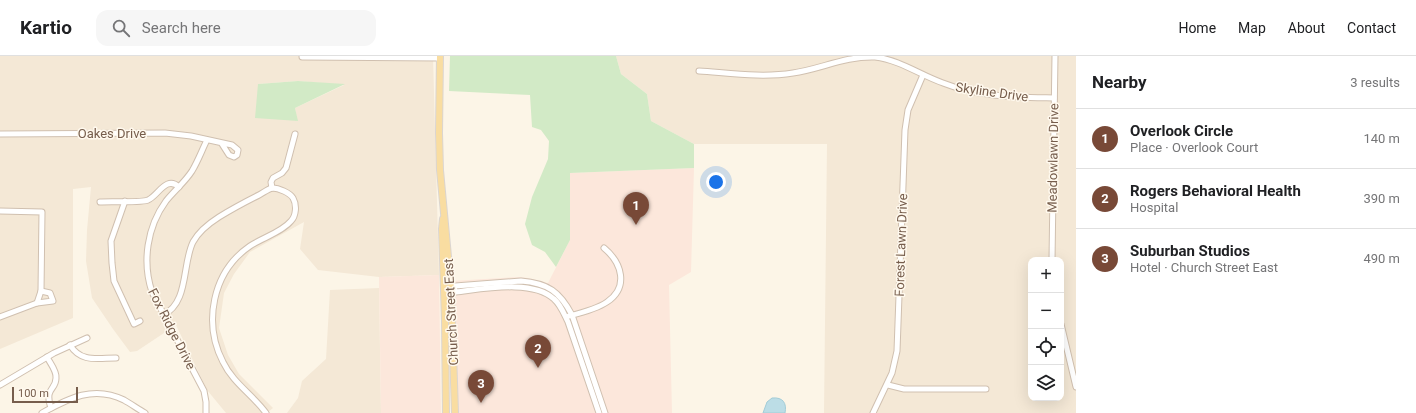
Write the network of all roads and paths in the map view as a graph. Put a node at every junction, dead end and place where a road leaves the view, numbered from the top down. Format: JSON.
{"nodes":[{"id":1,"x":336,"y":56,"type":"edge"},
{"id":2,"x":1055,"y":56,"type":"edge"},
{"id":3,"x":302,"y":57,"type":"edge"},
{"id":4,"x":440,"y":57,"type":"edge"},
{"id":5,"x":699,"y":71,"type":"dead end"},
{"id":6,"x":923,"y":75,"type":"junction"},
{"id":7,"x":1054,"y":98,"type":"junction"},
{"id":8,"x":0,"y":134,"type":"edge"},
{"id":9,"x":295,"y":134,"type":"dead end"},
{"id":10,"x":207,"y":140,"type":"junction"},
{"id":11,"x":222,"y":144,"type":"dead end"},
{"id":12,"x":179,"y":187,"type":"junction"},
{"id":13,"x":272,"y":188,"type":"junction"},
{"id":14,"x":125,"y":201,"type":"junction"},
{"id":15,"x":100,"y":202,"type":"dead end"},
{"id":16,"x":0,"y":211,"type":"edge"},
{"id":17,"x":443,"y":211,"type":"junction"},
{"id":18,"x":604,"y":248,"type":"dead end"},
{"id":19,"x":1052,"y":257,"type":"edge"},
{"id":20,"x":452,"y":289,"type":"junction"},
{"id":21,"x":42,"y":291,"type":"junction"},
{"id":22,"x":37,"y":303,"type":"junction"},
{"id":23,"x":163,"y":315,"type":"junction"},
{"id":24,"x":572,"y":315,"type":"junction"},
{"id":25,"x":0,"y":317,"type":"edge"},
{"id":26,"x":566,"y":317,"type":"junction"},
{"id":27,"x":140,"y":321,"type":"dead end"},
{"id":28,"x":1062,"y":329,"type":"edge"},
{"id":29,"x":87,"y":338,"type":"dead end"},
{"id":30,"x":70,"y":345,"type":"junction"},
{"id":31,"x":47,"y":357,"type":"junction"},
{"id":32,"x":116,"y":358,"type":"dead end"},
{"id":33,"x":0,"y":385,"type":"edge"},
{"id":34,"x":888,"y":385,"type":"junction"},
{"id":35,"x":1076,"y":386,"type":"edge"},
{"id":36,"x":986,"y":390,"type":"dead end"},
{"id":37,"x":52,"y":408,"type":"junction"},
{"id":38,"x":42,"y":413,"type":"edge"},
{"id":39,"x":145,"y":413,"type":"edge"},
{"id":40,"x":206,"y":413,"type":"edge"},
{"id":41,"x":266,"y":413,"type":"edge"},
{"id":42,"x":446,"y":413,"type":"edge"},
{"id":43,"x":455,"y":413,"type":"edge"},
{"id":44,"x":599,"y":413,"type":"edge"},
{"id":45,"x":605,"y":413,"type":"edge"},
{"id":46,"x":873,"y":413,"type":"edge"}],
"edges":[{"from":1,"to":3,"type":"street"},
{"from":1,"to":4,"type":"street"},
{"from":2,"to":7,"type":"street","name":"Meadowlawn Drive"},
{"from":4,"to":17,"type":"main road","name":"Church Street East"},
{"from":5,"to":6,"type":"street","name":"Skyline Drive"},
{"from":6,"to":7,"type":"street","name":"Skyline Drive"},
{"from":6,"to":34,"type":"street","name":"Forest Lawn Drive"},
{"from":7,"to":19,"type":"street","name":"Meadowlawn Drive"},
{"from":8,"to":10,"type":"street","name":"Oakes Drive"},
{"from":9,"to":13,"type":"street"},
{"from":10,"to":11,"type":"street","name":"Oakes Drive"},
{"from":10,"to":12,"type":"street","name":"Fox Ridge Drive"},
{"from":12,"to":14,"type":"street"},
{"from":12,"to":23,"type":"street","name":"Fox Ridge Drive"},
{"from":13,"to":23,"type":"street"},
{"from":13,"to":41,"type":"street"},
{"from":14,"to":15,"type":"street"},
{"from":14,"to":27,"type":"street"},
{"from":16,"to":21,"type":"street"},
{"from":17,"to":20,"type":"main road","name":"Church Street East"},
{"from":17,"to":42,"type":"main road","name":"Church Street East"},
{"from":18,"to":24,"type":"street"},
{"from":20,"to":24,"type":"street"},
{"from":20,"to":26,"type":"street"},
{"from":20,"to":43,"type":"main road","name":"Church Street East"},
{"from":21,"to":22,"type":"street"},
{"from":21,"to":22,"type":"street"},
{"from":22,"to":25,"type":"street"},
{"from":23,"to":40,"type":"street","name":"Fox Ridge Drive"},
{"from":24,"to":26,"type":"street"},
{"from":24,"to":45,"type":"street"},
{"from":26,"to":44,"type":"street"},
{"from":28,"to":35,"type":"street"},
{"from":29,"to":30,"type":"street"},
{"from":30,"to":31,"type":"street"},
{"from":30,"to":32,"type":"street"},
{"from":31,"to":33,"type":"street"},
{"from":31,"to":37,"type":"street"},
{"from":34,"to":36,"type":"street"},
{"from":34,"to":46,"type":"street","name":"Forest Lawn Drive"},
{"from":37,"to":38,"type":"street"},
{"from":37,"to":39,"type":"street"}]}
